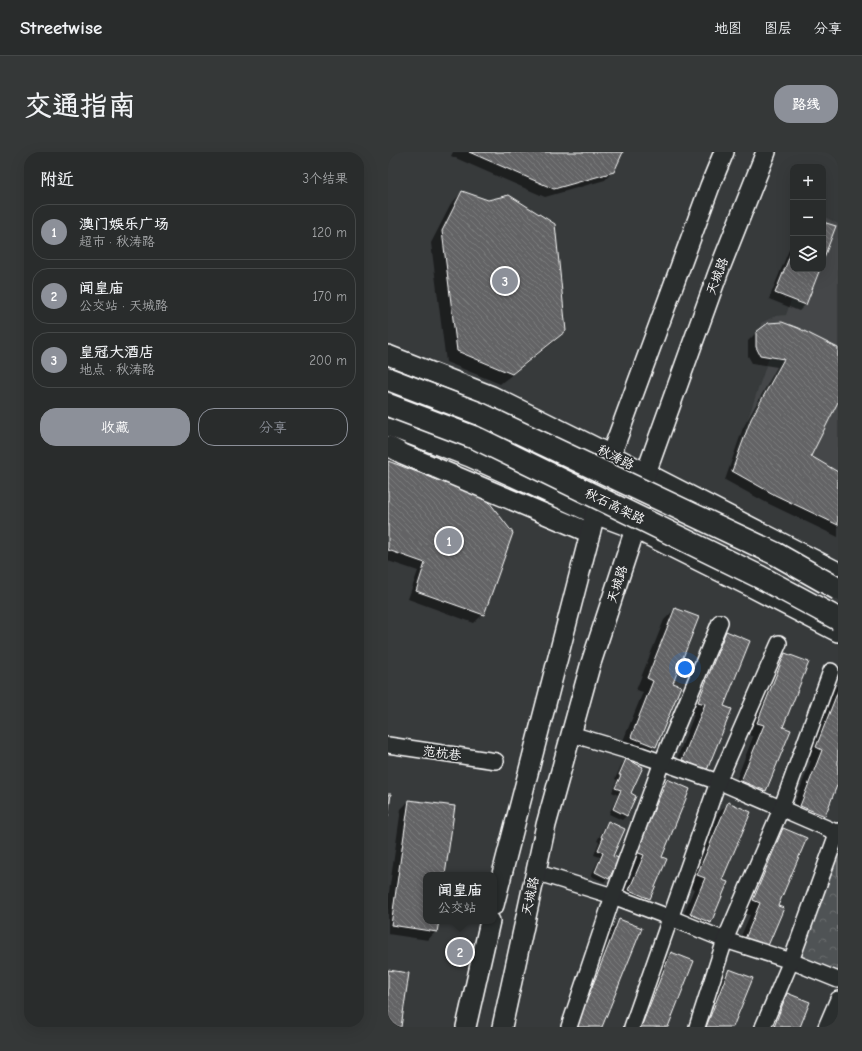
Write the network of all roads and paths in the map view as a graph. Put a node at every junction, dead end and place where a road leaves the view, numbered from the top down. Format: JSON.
{"nodes":[{"id":1,"x":724,"y":152,"type":"edge"},
{"id":2,"x":766,"y":152,"type":"edge"},
{"id":3,"x":388,"y":355,"type":"edge"},
{"id":4,"x":388,"y":379,"type":"edge"},
{"id":5,"x":388,"y":405,"type":"edge"},
{"id":6,"x":388,"y":426,"type":"edge"},
{"id":7,"x":388,"y":446,"type":"edge"},
{"id":8,"x":612,"y":454,"type":"junction"},
{"id":9,"x":646,"y":472,"type":"junction"},
{"id":10,"x":595,"y":514,"type":"junction"},
{"id":11,"x":635,"y":529,"type":"junction"},
{"id":12,"x":590,"y":534,"type":"junction"},
{"id":13,"x":838,"y":572,"type":"edge"},
{"id":14,"x":838,"y":589,"type":"edge"},
{"id":15,"x":838,"y":619,"type":"edge"},
{"id":16,"x":720,"y":622,"type":"dead end"},
{"id":17,"x":838,"y":632,"type":"edge"},
{"id":18,"x":779,"y":643,"type":"dead end"},
{"id":19,"x":831,"y":670,"type":"dead end"},
{"id":20,"x":571,"y":734,"type":"junction"},
{"id":21,"x":388,"y":745,"type":"edge"},
{"id":22,"x":496,"y":761,"type":"dead end"},
{"id":23,"x":662,"y":762,"type":"junction"},
{"id":24,"x":718,"y":782,"type":"junction"},
{"id":25,"x":781,"y":809,"type":"junction"},
{"id":26,"x":838,"y":832,"type":"edge"},
{"id":27,"x":536,"y":872,"type":"junction"},
{"id":28,"x":497,"y":893,"type":"edge"},
{"id":29,"x":613,"y":896,"type":"junction"},
{"id":30,"x":671,"y":918,"type":"junction"},
{"id":31,"x":489,"y":924,"type":"edge"},
{"id":32,"x":725,"y":940,"type":"junction"},
{"id":33,"x":791,"y":961,"type":"junction"},
{"id":34,"x":838,"y":980,"type":"edge"},
{"id":35,"x":838,"y":999,"type":"edge"},
{"id":36,"x":466,"y":1027,"type":"edge"},
{"id":37,"x":502,"y":1027,"type":"edge"},
{"id":38,"x":568,"y":1027,"type":"edge"},
{"id":39,"x":632,"y":1027,"type":"edge"},
{"id":40,"x":697,"y":1027,"type":"edge"},
{"id":41,"x":763,"y":1027,"type":"edge"},
{"id":42,"x":826,"y":1027,"type":"edge"}],
"edges":[{"from":1,"to":8,"type":"main road"},
{"from":2,"to":9,"type":"main road","name":"天城路"},
{"from":3,"to":8,"type":"main road","name":"秋涛路"},
{"from":4,"to":14,"type":"highway","name":"秋石高架路","bridge":true},
{"from":5,"to":15,"type":"highway","name":"秋石高架路","bridge":true},
{"from":6,"to":10,"type":"main road"},
{"from":7,"to":12,"type":"main road"},
{"from":8,"to":9,"type":"main road","name":"秋涛路"},
{"from":8,"to":10,"type":"main road"},
{"from":9,"to":11,"type":"main road","name":"天城路"},
{"from":9,"to":13,"type":"main road","name":"秋涛路"},
{"from":10,"to":11,"type":"main road"},
{"from":10,"to":12,"type":"main road"},
{"from":11,"to":17,"type":"main road"},
{"from":11,"to":20,"type":"main road","name":"天城路"},
{"from":12,"to":28,"type":"main road"},
{"from":16,"to":23,"type":"street"},
{"from":18,"to":24,"type":"street"},
{"from":19,"to":25,"type":"street"},
{"from":20,"to":23,"type":"street"},
{"from":20,"to":27,"type":"main road","name":"天城路"},
{"from":21,"to":22,"type":"street","name":"范杭巷"},
{"from":23,"to":24,"type":"street"},
{"from":23,"to":29,"type":"street"},
{"from":24,"to":25,"type":"street"},
{"from":24,"to":30,"type":"street"},
{"from":25,"to":26,"type":"street"},
{"from":25,"to":32,"type":"street"},
{"from":26,"to":33,"type":"street"},
{"from":27,"to":29,"type":"street"},
{"from":27,"to":37,"type":"main road","name":"天城路"},
{"from":29,"to":30,"type":"street"},
{"from":29,"to":38,"type":"street"},
{"from":30,"to":32,"type":"street"},
{"from":30,"to":39,"type":"street"},
{"from":31,"to":36,"type":"main road"},
{"from":32,"to":33,"type":"street"},
{"from":32,"to":40,"type":"street"},
{"from":33,"to":34,"type":"street"},
{"from":33,"to":41,"type":"street"},
{"from":35,"to":42,"type":"street"}]}
